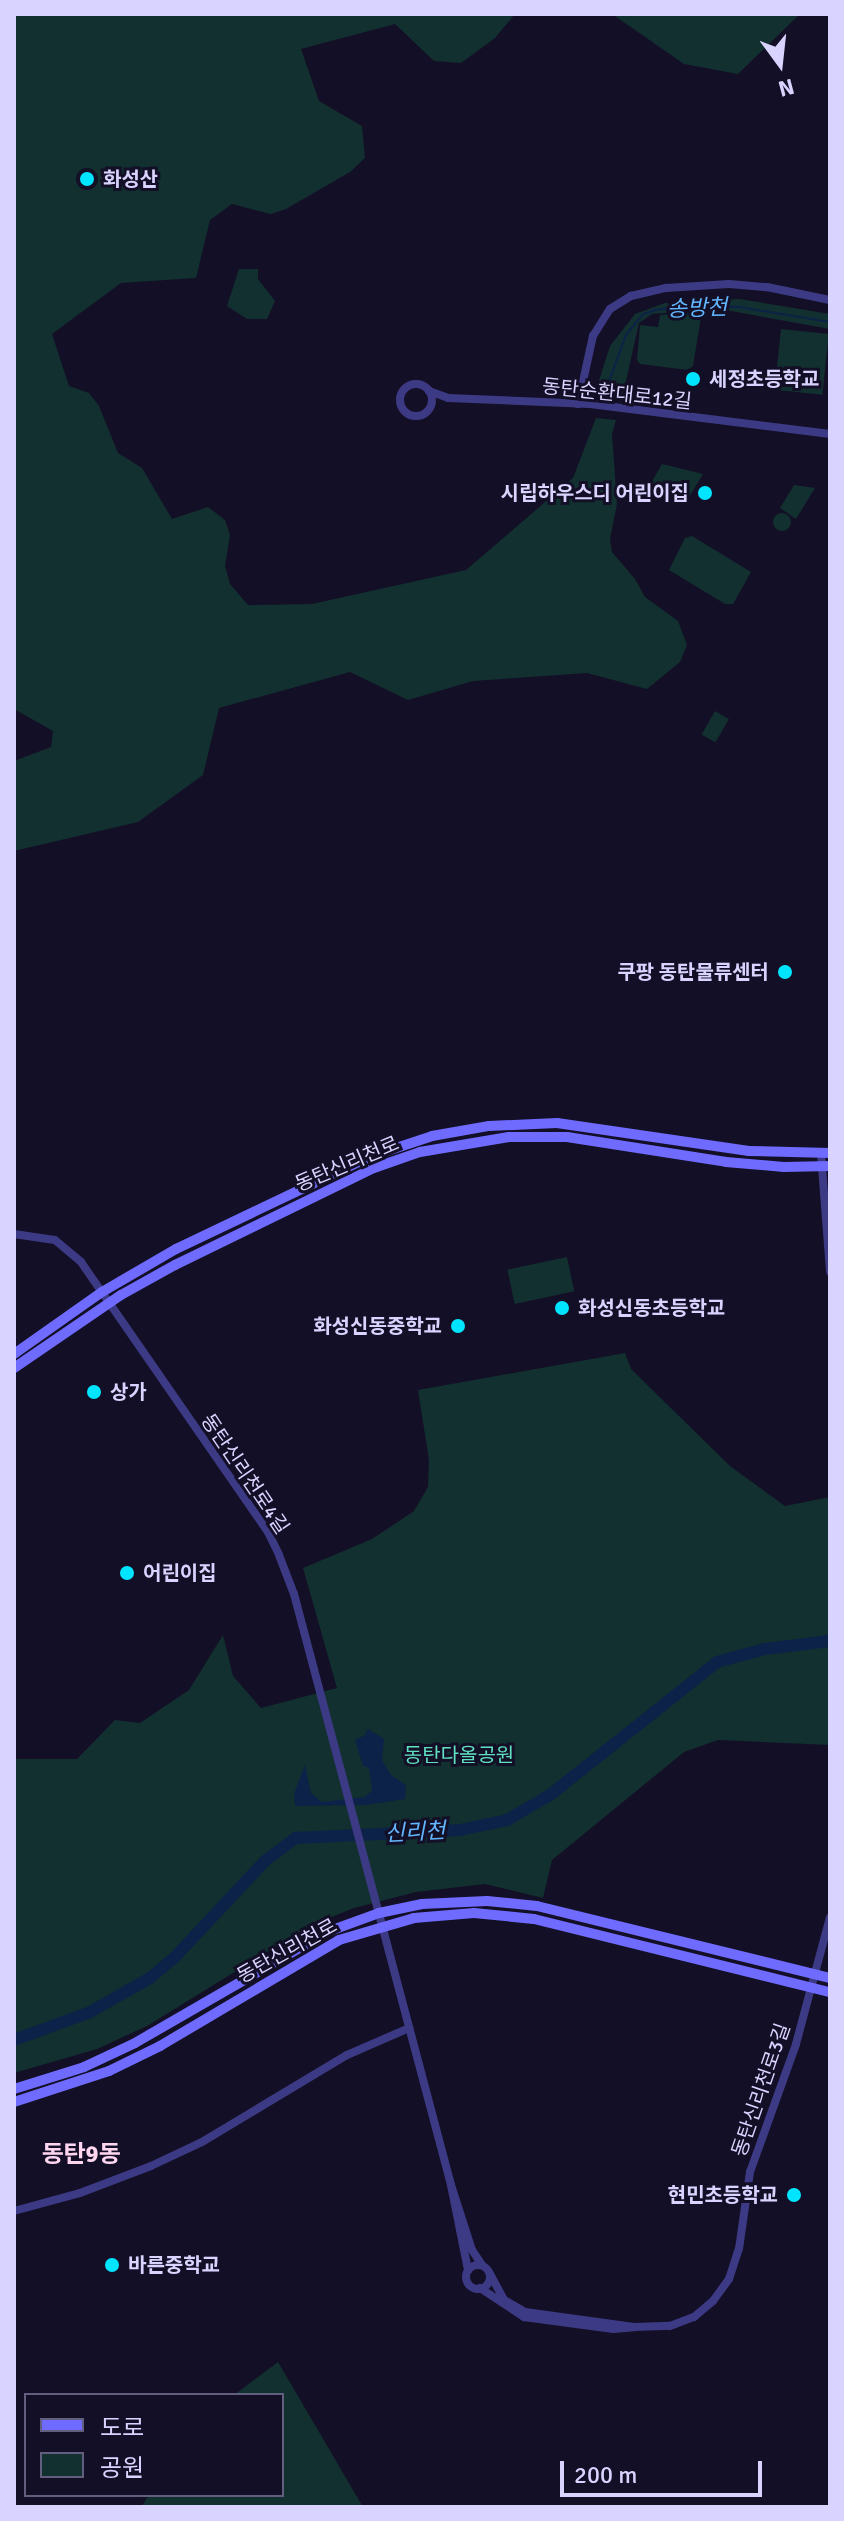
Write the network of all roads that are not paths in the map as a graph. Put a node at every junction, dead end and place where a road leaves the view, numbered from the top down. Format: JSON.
{"nodes":[{"id":1,"x":830,"y":300,"type":"edge"},
{"id":2,"x":429,"y":391,"type":"junction"},
{"id":3,"x":448,"y":398,"type":"junction"},
{"id":4,"x":578,"y":404,"type":"junction"},
{"id":5,"x":425,"y":414,"type":"junction"},
{"id":6,"x":830,"y":434,"type":"edge"},
{"id":7,"x":825,"y":1153,"type":"edge"},
{"id":8,"x":826,"y":1166,"type":"edge"},
{"id":9,"x":14,"y":1234,"type":"edge"},
{"id":10,"x":830,"y":1272,"type":"edge"},
{"id":11,"x":102,"y":1292,"type":"junction"},
{"id":12,"x":109,"y":1303,"type":"junction"},
{"id":13,"x":14,"y":1354,"type":"edge"},
{"id":14,"x":14,"y":1368,"type":"edge"},
{"id":15,"x":375,"y":1893,"type":"joint"},
{"id":16,"x":379,"y":1913,"type":"junction"},
{"id":17,"x":830,"y":1917,"type":"edge"},
{"id":18,"x":382,"y":1925,"type":"junction"},
{"id":19,"x":816,"y":1974,"type":"junction"},
{"id":20,"x":830,"y":1978,"type":"edge"},
{"id":21,"x":812,"y":1988,"type":"junction"},
{"id":22,"x":830,"y":1992,"type":"edge"},
{"id":23,"x":409,"y":2028,"type":"junction"},
{"id":24,"x":14,"y":2089,"type":"edge"},
{"id":25,"x":14,"y":2102,"type":"edge"},
{"id":26,"x":451,"y":2185,"type":"junction"},
{"id":27,"x":14,"y":2211,"type":"edge"},
{"id":28,"x":482,"y":2265,"type":"junction"},
{"id":29,"x":468,"y":2270,"type":"junction"},
{"id":30,"x":490,"y":2274,"type":"junction"},
{"id":31,"x":480,"y":2288,"type":"junction"},
{"id":32,"x":634,"y":2327,"type":"junction"}],
"edges":[{"from":1,"to":4,"type":"street"},
{"from":2,"to":3,"type":"street","name":"동탄순환대로12길"},
{"from":2,"to":5,"type":"street"},
{"from":2,"to":5,"type":"street"},
{"from":3,"to":4,"type":"street","name":"동탄순환대로12길"},
{"from":3,"to":5,"type":"street"},
{"from":4,"to":6,"type":"street","name":"동탄순환대로12길"},
{"from":7,"to":8,"type":"street"},
{"from":7,"to":11,"type":"main road","name":"동탄신리천로"},
{"from":8,"to":10,"type":"street"},
{"from":8,"to":12,"type":"main road","name":"동탄신리천로"},
{"from":9,"to":11,"type":"street","name":"동탄신리천로4길"},
{"from":11,"to":12,"type":"street","name":"동탄신리천로4길"},
{"from":11,"to":13,"type":"main road","name":"동탄신리천로"},
{"from":12,"to":14,"type":"main road","name":"동탄신리천로"},
{"from":12,"to":15,"type":"street","name":"동탄신리천로4길"},
{"from":15,"to":16,"type":"street","name":"동탄신리천로3길"},
{"from":16,"to":18,"type":"street","name":"동탄신리천로3길"},
{"from":16,"to":19,"type":"main road","name":"동탄신리천로"},
{"from":16,"to":24,"type":"main road","name":"동탄신리천로"},
{"from":17,"to":19,"type":"street","name":"동탄신리천로3길"},
{"from":18,"to":21,"type":"main road","name":"동탄신리천로"},
{"from":18,"to":23,"type":"street","name":"동탄신리천로3길"},
{"from":18,"to":25,"type":"main road","name":"동탄신리천로"},
{"from":19,"to":20,"type":"main road","name":"동탄신리천로"},
{"from":19,"to":21,"type":"street","name":"동탄신리천로3길"},
{"from":21,"to":22,"type":"main road","name":"동탄신리천로"},
{"from":21,"to":32,"type":"street","name":"동탄신리천로3길"},
{"from":23,"to":26,"type":"street","name":"동탄신리천로3길"},
{"from":23,"to":27,"type":"street"},
{"from":26,"to":28,"type":"street","name":"동탄신리천로3길"},
{"from":26,"to":29,"type":"street","name":"동탄신리천로3길"},
{"from":28,"to":29,"type":"street"},
{"from":28,"to":30,"type":"street","name":"동탄신리천로3길"},
{"from":29,"to":31,"type":"street","name":"동탄신리천로3길"},
{"from":30,"to":31,"type":"street"},
{"from":30,"to":32,"type":"street","name":"동탄신리천로3길"},
{"from":31,"to":32,"type":"street","name":"동탄신리천로3길"}]}
